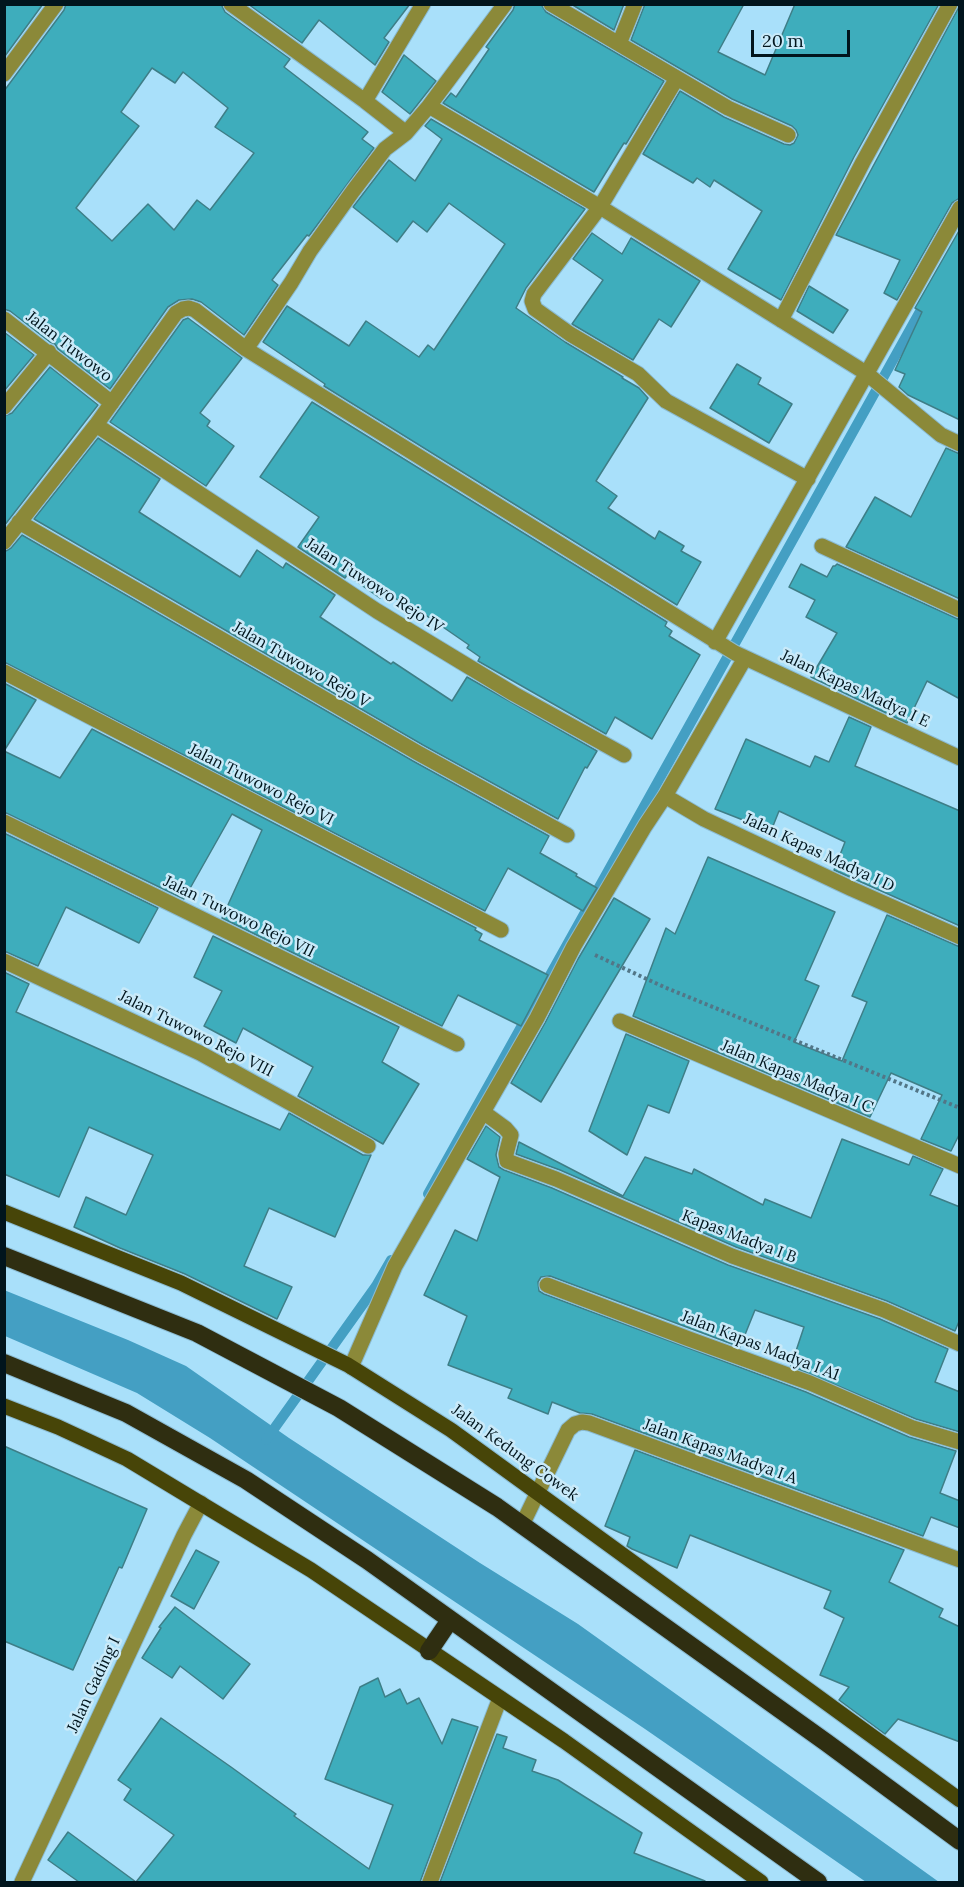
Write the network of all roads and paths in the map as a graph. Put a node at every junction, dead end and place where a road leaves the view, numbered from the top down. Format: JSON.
{"nodes":[{"id":1,"x":56,"y":4,"type":"edge"},
{"id":2,"x":231,"y":4,"type":"edge"},
{"id":3,"x":423,"y":4,"type":"edge"},
{"id":4,"x":505,"y":4,"type":"edge"},
{"id":5,"x":551,"y":4,"type":"edge"},
{"id":6,"x":635,"y":4,"type":"edge"},
{"id":7,"x":950,"y":4,"type":"edge"},
{"id":8,"x":619,"y":44,"type":"junction"},
{"id":9,"x":4,"y":74,"type":"edge"},
{"id":10,"x":677,"y":78,"type":"junction"},
{"id":11,"x":365,"y":101,"type":"junction"},
{"id":12,"x":429,"y":106,"type":"junction"},
{"id":13,"x":406,"y":133,"type":"junction"},
{"id":14,"x":788,"y":135,"type":"dead end"},
{"id":15,"x":600,"y":207,"type":"junction"},
{"id":16,"x":960,"y":208,"type":"edge"},
{"id":17,"x":4,"y":319,"type":"edge"},
{"id":18,"x":781,"y":320,"type":"junction"},
{"id":19,"x":246,"y":349,"type":"junction"},
{"id":20,"x":49,"y":352,"type":"junction"},
{"id":21,"x":868,"y":374,"type":"junction"},
{"id":22,"x":112,"y":403,"type":"junction"},
{"id":23,"x":4,"y":407,"type":"edge"},
{"id":24,"x":96,"y":425,"type":"junction"},
{"id":25,"x":960,"y":444,"type":"edge"},
{"id":26,"x":808,"y":479,"type":"junction"},
{"id":27,"x":19,"y":522,"type":"junction"},
{"id":28,"x":4,"y":542,"type":"edge"},
{"id":29,"x":822,"y":546,"type":"dead end"},
{"id":30,"x":960,"y":610,"type":"edge"},
{"id":31,"x":729,"y":650,"type":"junction"},
{"id":32,"x":4,"y":672,"type":"edge"},
{"id":33,"x":624,"y":755,"type":"dead end"},
{"id":34,"x":960,"y":758,"type":"edge"},
{"id":35,"x":665,"y":796,"type":"junction"},
{"id":36,"x":4,"y":822,"type":"edge"},
{"id":37,"x":567,"y":836,"type":"dead end"},
{"id":38,"x":501,"y":930,"type":"dead end"},
{"id":39,"x":960,"y":937,"type":"edge"},
{"id":40,"x":574,"y":945,"type":"junction"},
{"id":41,"x":4,"y":961,"type":"edge"},
{"id":42,"x":620,"y":1021,"type":"dead end"},
{"id":43,"x":458,"y":1044,"type":"dead end"},
{"id":44,"x":960,"y":1108,"type":"edge"},
{"id":45,"x":483,"y":1112,"type":"junction"},
{"id":46,"x":368,"y":1146,"type":"dead end"},
{"id":47,"x":960,"y":1166,"type":"edge"},
{"id":48,"x":4,"y":1212,"type":"edge"},
{"id":49,"x":4,"y":1256,"type":"edge"},
{"id":50,"x":547,"y":1285,"type":"dead end"},
{"id":51,"x":960,"y":1344,"type":"edge"},
{"id":52,"x":4,"y":1363,"type":"edge"},
{"id":53,"x":349,"y":1366,"type":"junction"},
{"id":54,"x":4,"y":1406,"type":"edge"},
{"id":55,"x":960,"y":1442,"type":"edge"},
{"id":56,"x":538,"y":1494,"type":"junction"},
{"id":57,"x":201,"y":1503,"type":"junction"},
{"id":58,"x":522,"y":1525,"type":"junction"},
{"id":59,"x":960,"y":1560,"type":"edge"},
{"id":60,"x":450,"y":1620,"type":"junction"},
{"id":61,"x":429,"y":1650,"type":"junction"},
{"id":62,"x":500,"y":1698,"type":"junction"},
{"id":63,"x":960,"y":1800,"type":"edge"},
{"id":64,"x":960,"y":1841,"type":"edge"},
{"id":65,"x":22,"y":1882,"type":"edge"},
{"id":66,"x":430,"y":1882,"type":"edge"},
{"id":67,"x":761,"y":1882,"type":"edge"},
{"id":68,"x":818,"y":1882,"type":"edge"}],
"edges":[{"from":1,"to":9,"type":"street"},
{"from":2,"to":11,"type":"street"},
{"from":3,"to":11,"type":"street"},
{"from":4,"to":12,"type":"street"},
{"from":5,"to":8,"type":"street"},
{"from":6,"to":8,"type":"street"},
{"from":7,"to":18,"type":"street"},
{"from":8,"to":10,"type":"street"},
{"from":10,"to":14,"type":"street"},
{"from":10,"to":15,"type":"street"},
{"from":11,"to":13,"type":"street"},
{"from":12,"to":13,"type":"street"},
{"from":12,"to":15,"type":"street"},
{"from":13,"to":19,"type":"street"},
{"from":15,"to":18,"type":"street"},
{"from":15,"to":26,"type":"street"},
{"from":16,"to":21,"type":"street"},
{"from":17,"to":20,"type":"street","name":"Jalan Tuwowo"},
{"from":18,"to":21,"type":"street"},
{"from":19,"to":22,"type":"street","name":"Jalan Kapas Madya I E"},
{"from":19,"to":31,"type":"street","name":"Jalan Kapas Madya I E"},
{"from":20,"to":22,"type":"street","name":"Jalan Tuwowo"},
{"from":20,"to":23,"type":"street"},
{"from":21,"to":25,"type":"street"},
{"from":21,"to":26,"type":"street"},
{"from":22,"to":24,"type":"street"},
{"from":24,"to":27,"type":"street"},
{"from":24,"to":33,"type":"street","name":"Jalan Tuwowo Rejo IV"},
{"from":26,"to":31,"type":"street"},
{"from":27,"to":28,"type":"street"},
{"from":27,"to":37,"type":"street","name":"Jalan Tuwowo Rejo V"},
{"from":29,"to":30,"type":"street"},
{"from":31,"to":34,"type":"street","name":"Jalan Kapas Madya I E"},
{"from":31,"to":35,"type":"street"},
{"from":32,"to":38,"type":"street","name":"Jalan Tuwowo Rejo VI"},
{"from":35,"to":39,"type":"street","name":"Jalan Kapas Madya I D"},
{"from":35,"to":40,"type":"street"},
{"from":36,"to":43,"type":"street","name":"Jalan Tuwowo Rejo VII"},
{"from":40,"to":44,"type":"path"},
{"from":40,"to":45,"type":"street"},
{"from":41,"to":46,"type":"street","name":"Jalan Tuwowo Rejo VIII"},
{"from":42,"to":47,"type":"street","name":"Jalan Kapas Madya I C"},
{"from":45,"to":51,"type":"street","name":"Kapas Madya I B"},
{"from":45,"to":53,"type":"street"},
{"from":48,"to":53,"type":"main road","name":"Jalan Kedung Cowek"},
{"from":49,"to":58,"type":"highway"},
{"from":50,"to":55,"type":"street","name":"Jalan Kapas Madya I A1"},
{"from":52,"to":60,"type":"highway"},
{"from":53,"to":56,"type":"main road","name":"Jalan Kedung Cowek"},
{"from":54,"to":57,"type":"main road"},
{"from":56,"to":58,"type":"street","name":"Jalan Kapas Madya I A"},
{"from":56,"to":59,"type":"street","name":"Jalan Kapas Madya I A"},
{"from":56,"to":63,"type":"main road","name":"Jalan Kedung Cowek"},
{"from":57,"to":61,"type":"main road"},
{"from":57,"to":65,"type":"street","name":"Jalan Gading I"},
{"from":58,"to":64,"type":"highway"},
{"from":60,"to":61,"type":"highway"},
{"from":60,"to":68,"type":"highway"},
{"from":61,"to":62,"type":"main road"},
{"from":62,"to":66,"type":"street"},
{"from":62,"to":67,"type":"main road"}]}
